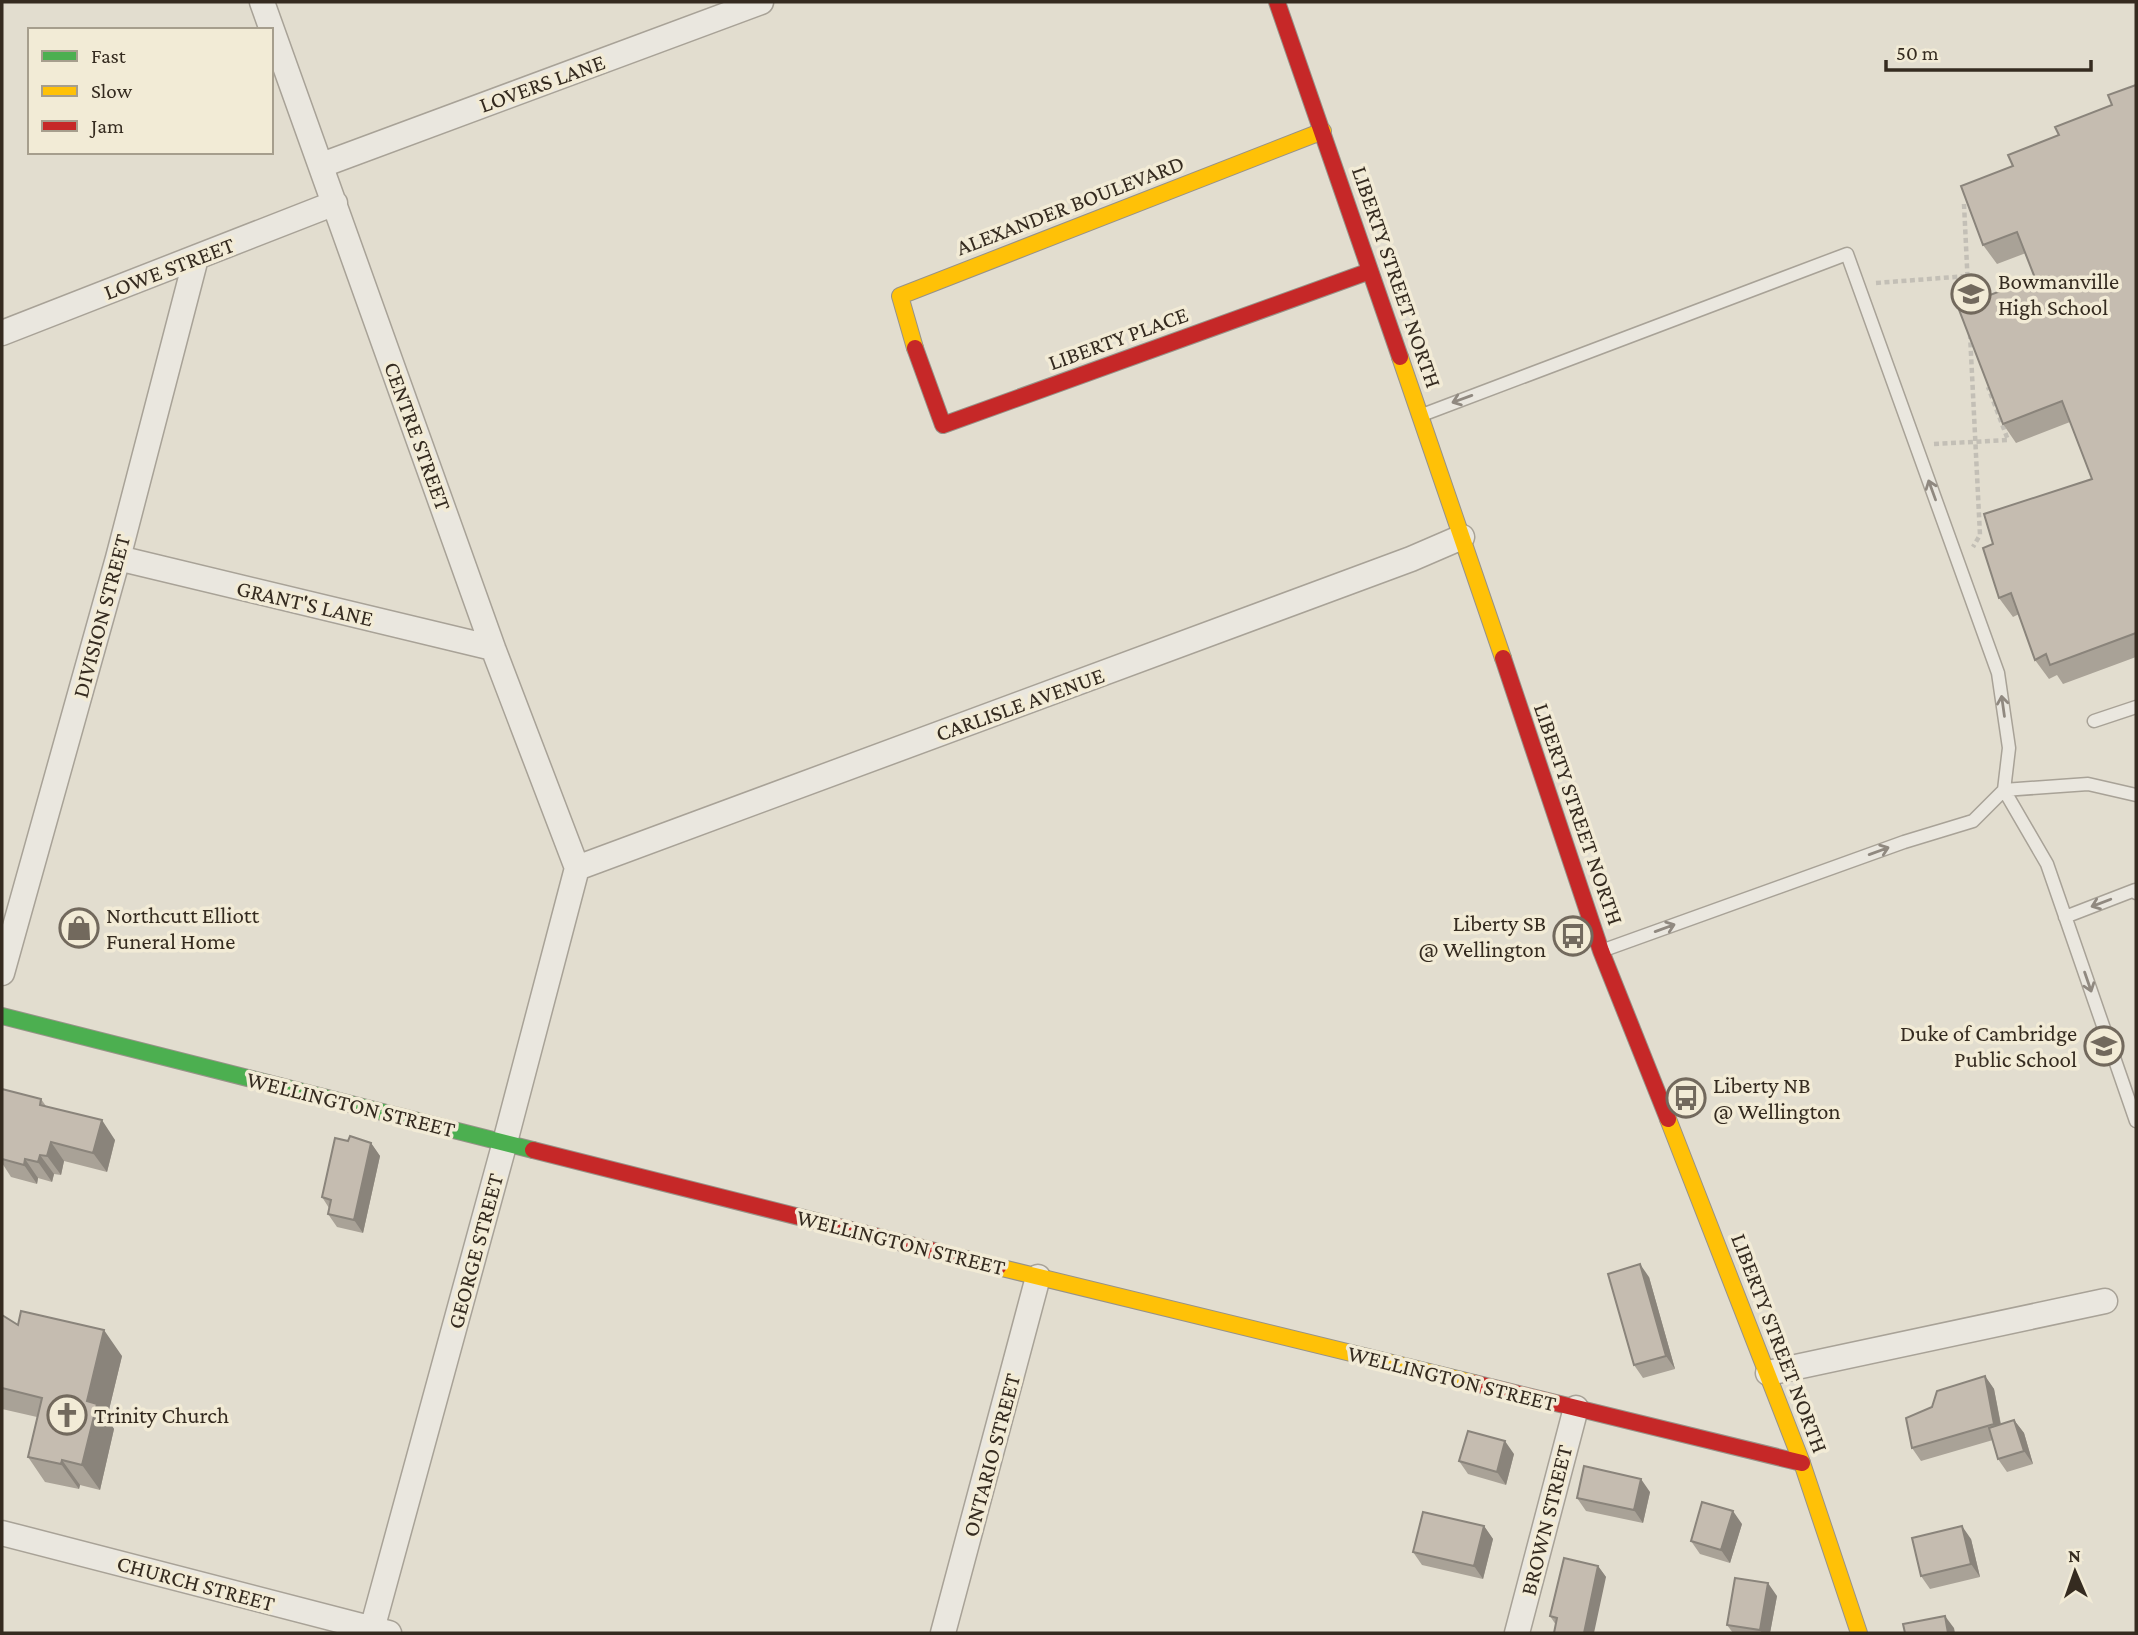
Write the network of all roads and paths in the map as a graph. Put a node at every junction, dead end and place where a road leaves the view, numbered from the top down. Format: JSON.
{"nodes":[{"id":1,"x":262,"y":2,"type":"edge"},
{"id":2,"x":761,"y":2,"type":"edge"},
{"id":3,"x":1277,"y":2,"type":"edge"},
{"id":4,"x":272,"y":28,"type":"edge"},
{"id":5,"x":273,"y":32,"type":"edge"},
{"id":6,"x":1323,"y":131,"type":"junction"},
{"id":7,"x":322,"y":165,"type":"junction"},
{"id":8,"x":335,"y":204,"type":"junction"},
{"id":9,"x":1964,"y":204,"type":"edge"},
{"id":10,"x":196,"y":258,"type":"junction"},
{"id":11,"x":1370,"y":271,"type":"junction"},
{"id":12,"x":1968,"y":276,"type":"junction"},
{"id":13,"x":1858,"y":284,"type":"junction"},
{"id":14,"x":1969,"y":313,"type":"edge"},
{"id":15,"x":1970,"y":326,"type":"edge"},
{"id":16,"x":2,"y":333,"type":"edge"},
{"id":17,"x":1970,"y":338,"type":"junction"},
{"id":18,"x":1980,"y":363,"type":"edge"},
{"id":19,"x":920,"y":364,"type":"joint"},
{"id":20,"x":1985,"y":376,"type":"edge"},
{"id":21,"x":1420,"y":415,"type":"junction"},
{"id":22,"x":1975,"y":442,"type":"junction"},
{"id":23,"x":1916,"y":445,"type":"junction"},
{"id":24,"x":1462,"y":537,"type":"junction"},
{"id":25,"x":118,"y":558,"type":"junction"},
{"id":26,"x":1961,"y":571,"type":"junction"},
{"id":27,"x":493,"y":648,"type":"junction"},
{"id":28,"x":2136,"y":707,"type":"edge"},
{"id":29,"x":2094,"y":721,"type":"dead end"},
{"id":30,"x":2004,"y":790,"type":"junction"},
{"id":31,"x":2136,"y":795,"type":"edge"},
{"id":32,"x":577,"y":868,"type":"junction"},
{"id":33,"x":2136,"y":893,"type":"edge"},
{"id":34,"x":2065,"y":917,"type":"junction"},
{"id":35,"x":1601,"y":951,"type":"junction"},
{"id":36,"x":2,"y":973,"type":"edge"},
{"id":37,"x":2,"y":1016,"type":"edge"},
{"id":38,"x":2136,"y":1121,"type":"edge"},
{"id":39,"x":505,"y":1142,"type":"junction"},
{"id":40,"x":1038,"y":1277,"type":"junction"},
{"id":41,"x":2105,"y":1301,"type":"dead end"},
{"id":42,"x":1768,"y":1373,"type":"junction"},
{"id":43,"x":1576,"y":1408,"type":"junction"},
{"id":44,"x":1802,"y":1463,"type":"junction"},
{"id":45,"x":2,"y":1533,"type":"edge"},
{"id":46,"x":377,"y":1632,"type":"edge"},
{"id":47,"x":943,"y":1633,"type":"edge"},
{"id":48,"x":1517,"y":1633,"type":"edge"},
{"id":49,"x":1859,"y":1633,"type":"edge"}],
"edges":[{"from":1,"to":4,"type":"street","name":"CENTRE STREET"},
{"from":2,"to":7,"type":"street","name":"LOVERS LANE"},
{"from":3,"to":6,"type":"street","name":"LIBERTY STREET NORTH"},
{"from":5,"to":7,"type":"street","name":"CENTRE STREET"},
{"from":6,"to":11,"type":"street","name":"LIBERTY STREET NORTH"},
{"from":6,"to":19,"type":"street","name":"ALEXANDER BOULEVARD"},
{"from":7,"to":8,"type":"street","name":"CENTRE STREET"},
{"from":8,"to":10,"type":"street","name":"LOWE STREET"},
{"from":8,"to":27,"type":"street","name":"CENTRE STREET"},
{"from":9,"to":12,"type":"path"},
{"from":10,"to":16,"type":"street","name":"LOWE STREET"},
{"from":10,"to":25,"type":"street","name":"DIVISION STREET"},
{"from":11,"to":19,"type":"street","name":"LIBERTY PLACE"},
{"from":11,"to":21,"type":"street","name":"LIBERTY STREET NORTH"},
{"from":12,"to":13,"type":"path"},
{"from":12,"to":14,"type":"path"},
{"from":13,"to":21,"type":"lane","one_way":true},
{"from":13,"to":23,"type":"lane"},
{"from":15,"to":17,"type":"path"},
{"from":17,"to":18,"type":"path"},
{"from":17,"to":22,"type":"path"},
{"from":20,"to":22,"type":"path"},
{"from":21,"to":24,"type":"street","name":"LIBERTY STREET NORTH"},
{"from":22,"to":23,"type":"path"},
{"from":22,"to":26,"type":"path"},
{"from":26,"to":23,"type":"lane","one_way":true},
{"from":24,"to":32,"type":"street","name":"CARLISLE AVENUE"},
{"from":24,"to":35,"type":"street","name":"LIBERTY STREET NORTH"},
{"from":25,"to":27,"type":"street","name":"GRANT'S LANE"},
{"from":25,"to":36,"type":"street","name":"DIVISION STREET"},
{"from":30,"to":26,"type":"lane","one_way":true},
{"from":27,"to":32,"type":"street","name":"CENTRE STREET"},
{"from":28,"to":29,"type":"lane"},
{"from":30,"to":31,"type":"lane"},
{"from":30,"to":34,"type":"lane"},
{"from":35,"to":30,"type":"lane","one_way":true},
{"from":32,"to":39,"type":"street","name":"GEORGE STREET"},
{"from":33,"to":34,"type":"lane","one_way":true},
{"from":34,"to":38,"type":"lane","one_way":true},
{"from":35,"to":42,"type":"street","name":"LIBERTY STREET NORTH"},
{"from":37,"to":39,"type":"street","name":"WELLINGTON STREET"},
{"from":39,"to":40,"type":"street","name":"WELLINGTON STREET"},
{"from":39,"to":46,"type":"street","name":"GEORGE STREET"},
{"from":40,"to":43,"type":"street","name":"WELLINGTON STREET"},
{"from":40,"to":47,"type":"street","name":"ONTARIO STREET"},
{"from":41,"to":42,"type":"street"},
{"from":42,"to":44,"type":"street","name":"LIBERTY STREET NORTH"},
{"from":43,"to":44,"type":"street","name":"WELLINGTON STREET"},
{"from":43,"to":48,"type":"street","name":"BROWN STREET"},
{"from":44,"to":49,"type":"street","name":"LIBERTY STREET NORTH"},
{"from":45,"to":46,"type":"street","name":"CHURCH STREET"}]}
